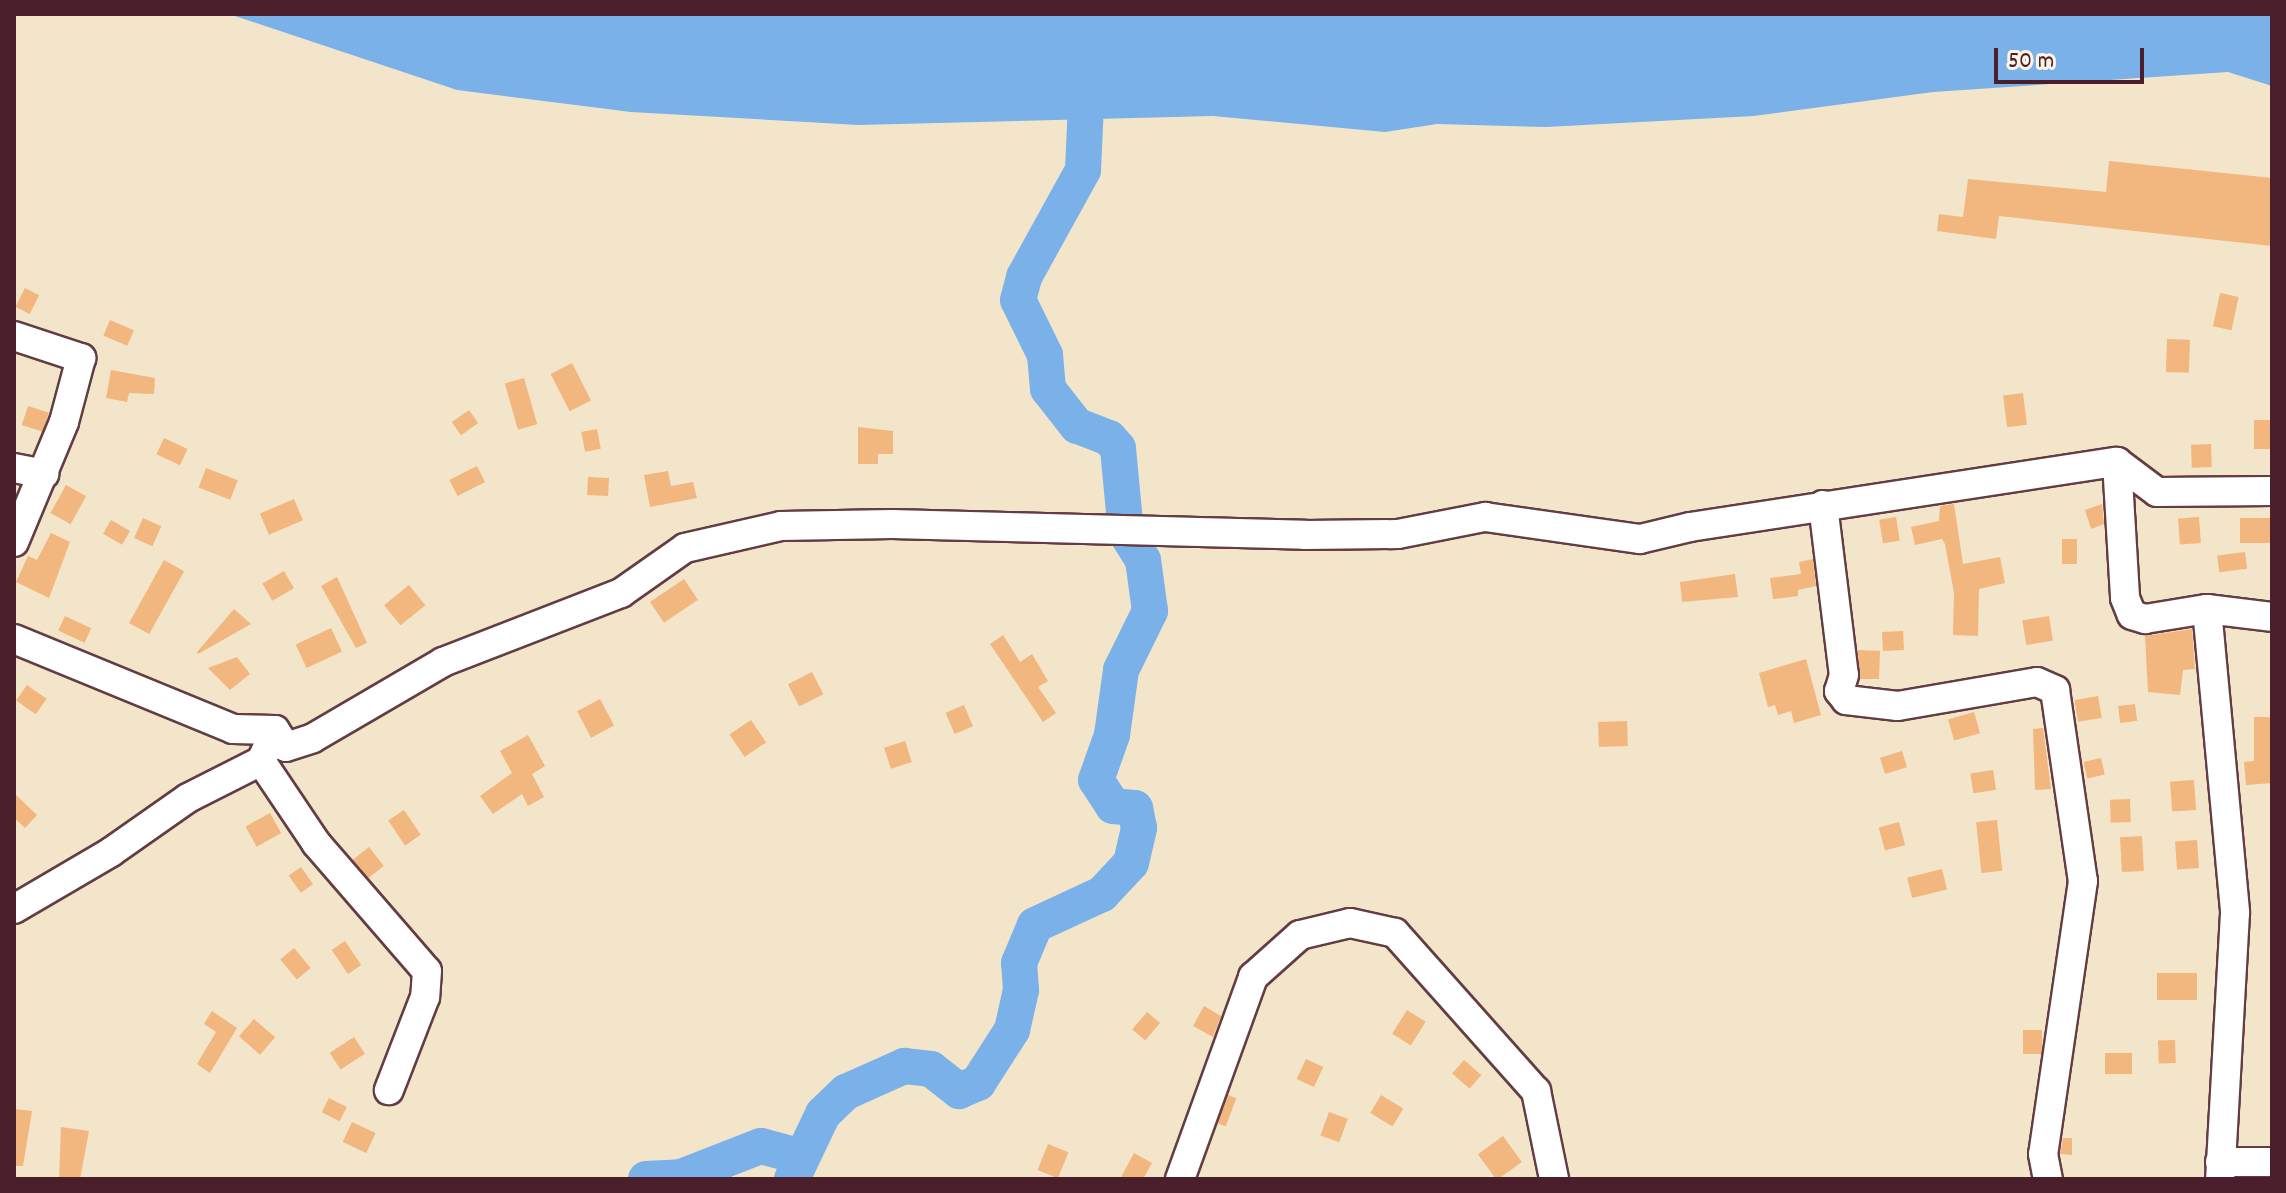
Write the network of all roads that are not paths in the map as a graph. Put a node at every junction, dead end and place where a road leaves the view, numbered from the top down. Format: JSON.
{"nodes":[{"id":1,"x":14,"y":336,"type":"edge"},
{"id":2,"x":2117,"y":462,"type":"junction"},
{"id":3,"x":14,"y":468,"type":"edge"},
{"id":4,"x":44,"y":474,"type":"junction"},
{"id":5,"x":2272,"y":491,"type":"edge"},
{"id":6,"x":1823,"y":505,"type":"junction"},
{"id":7,"x":14,"y":542,"type":"edge"},
{"id":8,"x":2207,"y":609,"type":"junction"},
{"id":9,"x":2272,"y":617,"type":"edge"},
{"id":10,"x":14,"y":639,"type":"edge"},
{"id":11,"x":275,"y":730,"type":"junction"},
{"id":12,"x":261,"y":761,"type":"junction"},
{"id":13,"x":14,"y":909,"type":"edge"},
{"id":14,"x":389,"y":1090,"type":"dead end"},
{"id":15,"x":2272,"y":1162,"type":"edge"},
{"id":16,"x":2220,"y":1170,"type":"edge"},
{"id":17,"x":1180,"y":1179,"type":"edge"},
{"id":18,"x":1554,"y":1179,"type":"edge"},
{"id":19,"x":2048,"y":1179,"type":"edge"}],
"edges":[{"from":1,"to":4,"type":"street"},
{"from":2,"to":5,"type":"street"},
{"from":2,"to":6,"type":"street"},
{"from":2,"to":8,"type":"street"},
{"from":3,"to":4,"type":"street"},
{"from":4,"to":7,"type":"street"},
{"from":6,"to":11,"type":"street"},
{"from":6,"to":19,"type":"street"},
{"from":8,"to":9,"type":"street"},
{"from":8,"to":16,"type":"street"},
{"from":10,"to":11,"type":"street"},
{"from":11,"to":12,"type":"street"},
{"from":12,"to":13,"type":"street"},
{"from":12,"to":14,"type":"street"},
{"from":15,"to":16,"type":"street"},
{"from":17,"to":18,"type":"street"}]}
